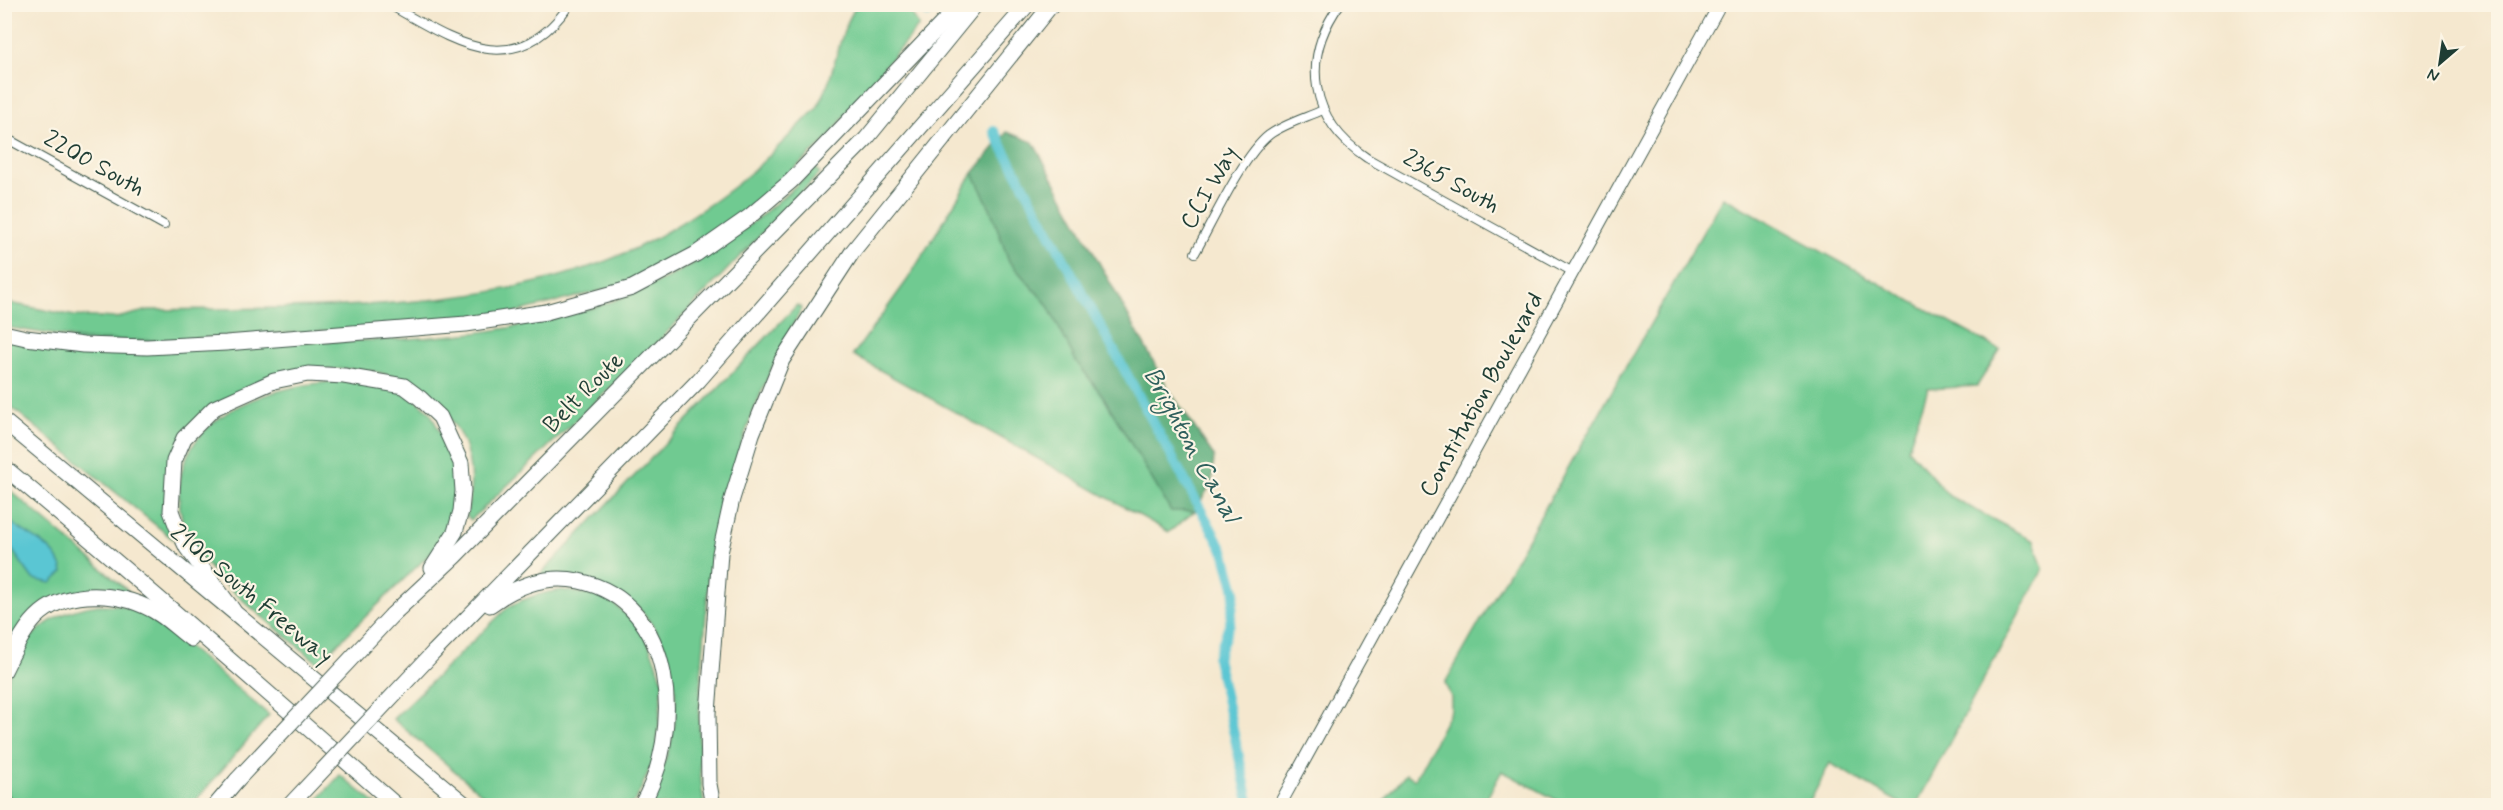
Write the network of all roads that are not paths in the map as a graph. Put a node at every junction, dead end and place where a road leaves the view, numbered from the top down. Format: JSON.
{"nodes":[{"id":1,"x":388,"y":4,"type":"edge"},
{"id":2,"x":570,"y":4,"type":"edge"},
{"id":3,"x":961,"y":4,"type":"edge"},
{"id":4,"x":976,"y":4,"type":"edge"},
{"id":5,"x":1028,"y":4,"type":"edge"},
{"id":6,"x":1052,"y":4,"type":"edge"},
{"id":7,"x":1340,"y":4,"type":"edge"},
{"id":8,"x":1720,"y":4,"type":"edge"},
{"id":9,"x":1323,"y":110,"type":"junction"},
{"id":10,"x":4,"y":137,"type":"edge"},
{"id":11,"x":164,"y":225,"type":"dead end"},
{"id":12,"x":1196,"y":254,"type":"dead end"},
{"id":13,"x":1573,"y":272,"type":"junction"},
{"id":14,"x":4,"y":333,"type":"edge"},
{"id":15,"x":4,"y":421,"type":"edge"},
{"id":16,"x":4,"y":467,"type":"edge"},
{"id":17,"x":415,"y":592,"type":"junction"},
{"id":18,"x":233,"y":610,"type":"junction"},
{"id":19,"x":456,"y":630,"type":"junction"},
{"id":20,"x":4,"y":670,"type":"edge"},
{"id":21,"x":302,"y":724,"type":"junction"},
{"id":22,"x":4,"y":797,"type":"edge"},
{"id":23,"x":217,"y":802,"type":"edge"},
{"id":24,"x":8,"y":806,"type":"edge"},
{"id":25,"x":289,"y":806,"type":"edge"},
{"id":26,"x":397,"y":806,"type":"edge"},
{"id":27,"x":467,"y":806,"type":"edge"},
{"id":28,"x":641,"y":806,"type":"edge"},
{"id":29,"x":713,"y":806,"type":"edge"},
{"id":30,"x":1279,"y":806,"type":"edge"}],
"edges":[{"from":1,"to":2,"type":"street"},
{"from":3,"to":14,"type":"highway"},
{"from":4,"to":17,"type":"highway","name":"Belt Route"},
{"from":5,"to":19,"type":"highway"},
{"from":6,"to":29,"type":"highway"},
{"from":7,"to":9,"type":"street","name":"2365 South"},
{"from":8,"to":13,"type":"street","name":"Constitution Boulevard"},
{"from":9,"to":12,"type":"street","name":"CCI Way"},
{"from":9,"to":13,"type":"street","name":"2365 South"},
{"from":10,"to":11,"type":"street","name":"2200 South"},
{"from":13,"to":30,"type":"street","name":"Constitution Boulevard"},
{"from":15,"to":18,"type":"highway","name":"2100 South Freeway"},
{"from":16,"to":21,"type":"highway"},
{"from":17,"to":18,"type":"highway"},
{"from":17,"to":23,"type":"highway","name":"Belt Route","bridge":true},
{"from":18,"to":27,"type":"highway","name":"2100 South Freeway"},
{"from":19,"to":25,"type":"highway","bridge":true},
{"from":19,"to":28,"type":"highway"},
{"from":20,"to":21,"type":"highway"},
{"from":21,"to":26,"type":"highway"},
{"from":22,"to":24,"type":"highway"}]}
